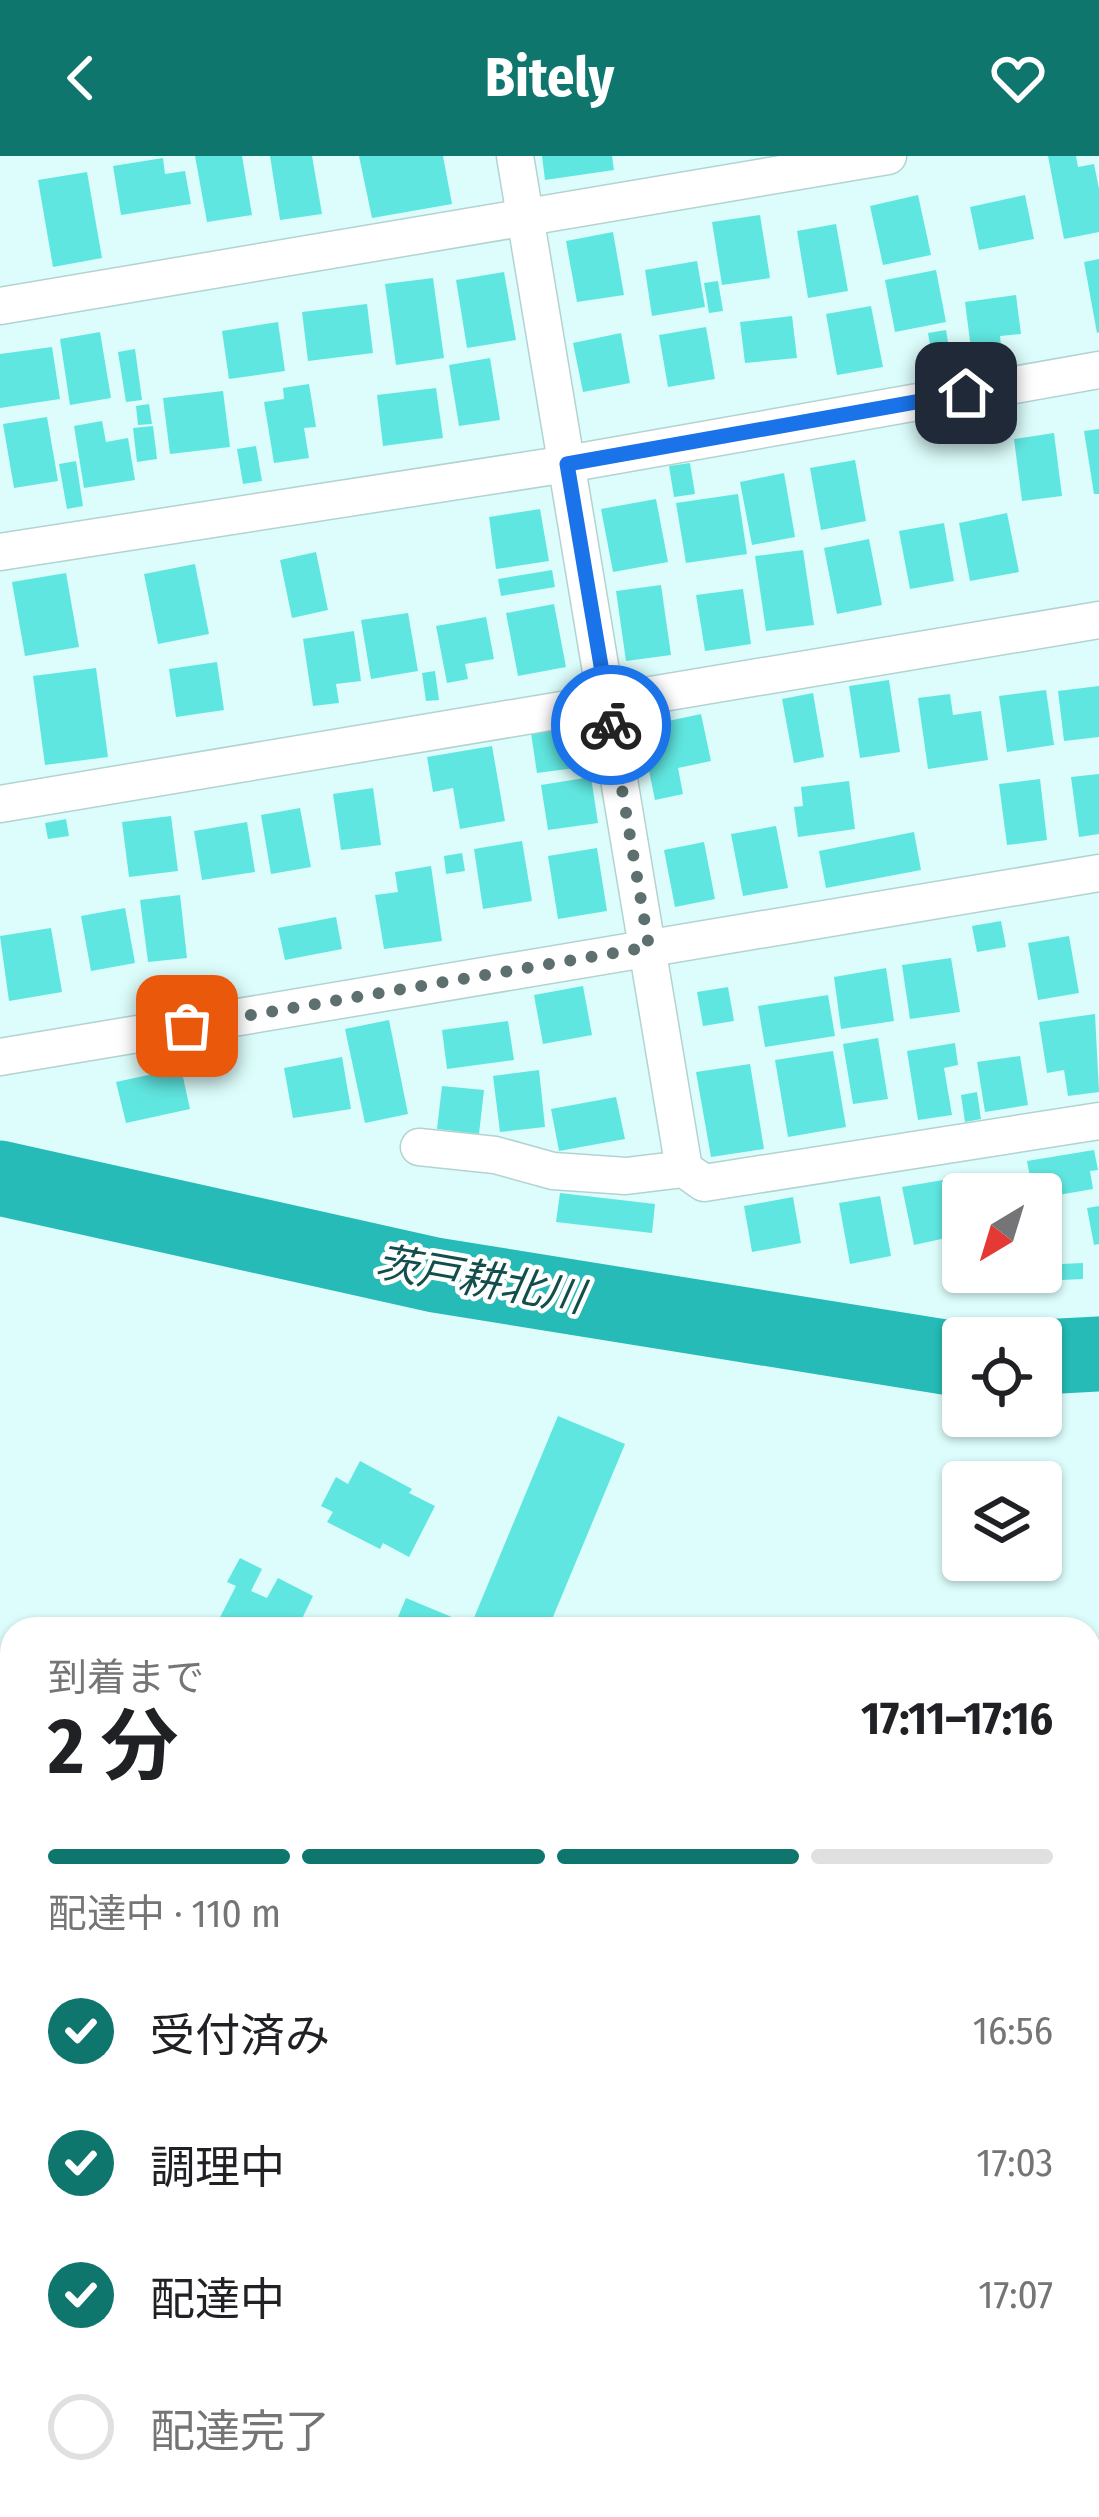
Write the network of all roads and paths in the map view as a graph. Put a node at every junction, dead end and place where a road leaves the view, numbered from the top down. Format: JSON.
{"nodes":[{"id":1,"x":515,"y":156,"type":"edge"},
{"id":2,"x":888,"y":156,"type":"edge"},
{"id":3,"x":526,"y":220,"type":"junction"},
{"id":4,"x":0,"y":306,"type":"edge"},
{"id":5,"x":1099,"y":370,"type":"edge"},
{"id":6,"x":567,"y":464,"type":"junction"},
{"id":7,"x":0,"y":552,"type":"edge"},
{"id":8,"x":1099,"y":620,"type":"edge"},
{"id":9,"x":607,"y":702,"type":"junction"},
{"id":10,"x":0,"y":804,"type":"edge"},
{"id":11,"x":1099,"y":873,"type":"edge"},
{"id":12,"x":649,"y":947,"type":"junction"},
{"id":13,"x":0,"y":1058,"type":"edge"},
{"id":14,"x":1099,"y":1121,"type":"edge"},
{"id":15,"x":419,"y":1147,"type":"dead end"},
{"id":16,"x":684,"y":1168,"type":"junction"}],
"edges":[{"from":1,"to":3,"type":"street"},
{"from":2,"to":3,"type":"street"},
{"from":3,"to":4,"type":"street"},
{"from":3,"to":6,"type":"street"},
{"from":5,"to":6,"type":"street"},
{"from":6,"to":7,"type":"street"},
{"from":6,"to":9,"type":"street"},
{"from":8,"to":9,"type":"street"},
{"from":9,"to":10,"type":"street"},
{"from":9,"to":12,"type":"street"},
{"from":11,"to":12,"type":"street"},
{"from":12,"to":13,"type":"street"},
{"from":12,"to":16,"type":"street"},
{"from":14,"to":16,"type":"street"},
{"from":15,"to":16,"type":"street"}]}
